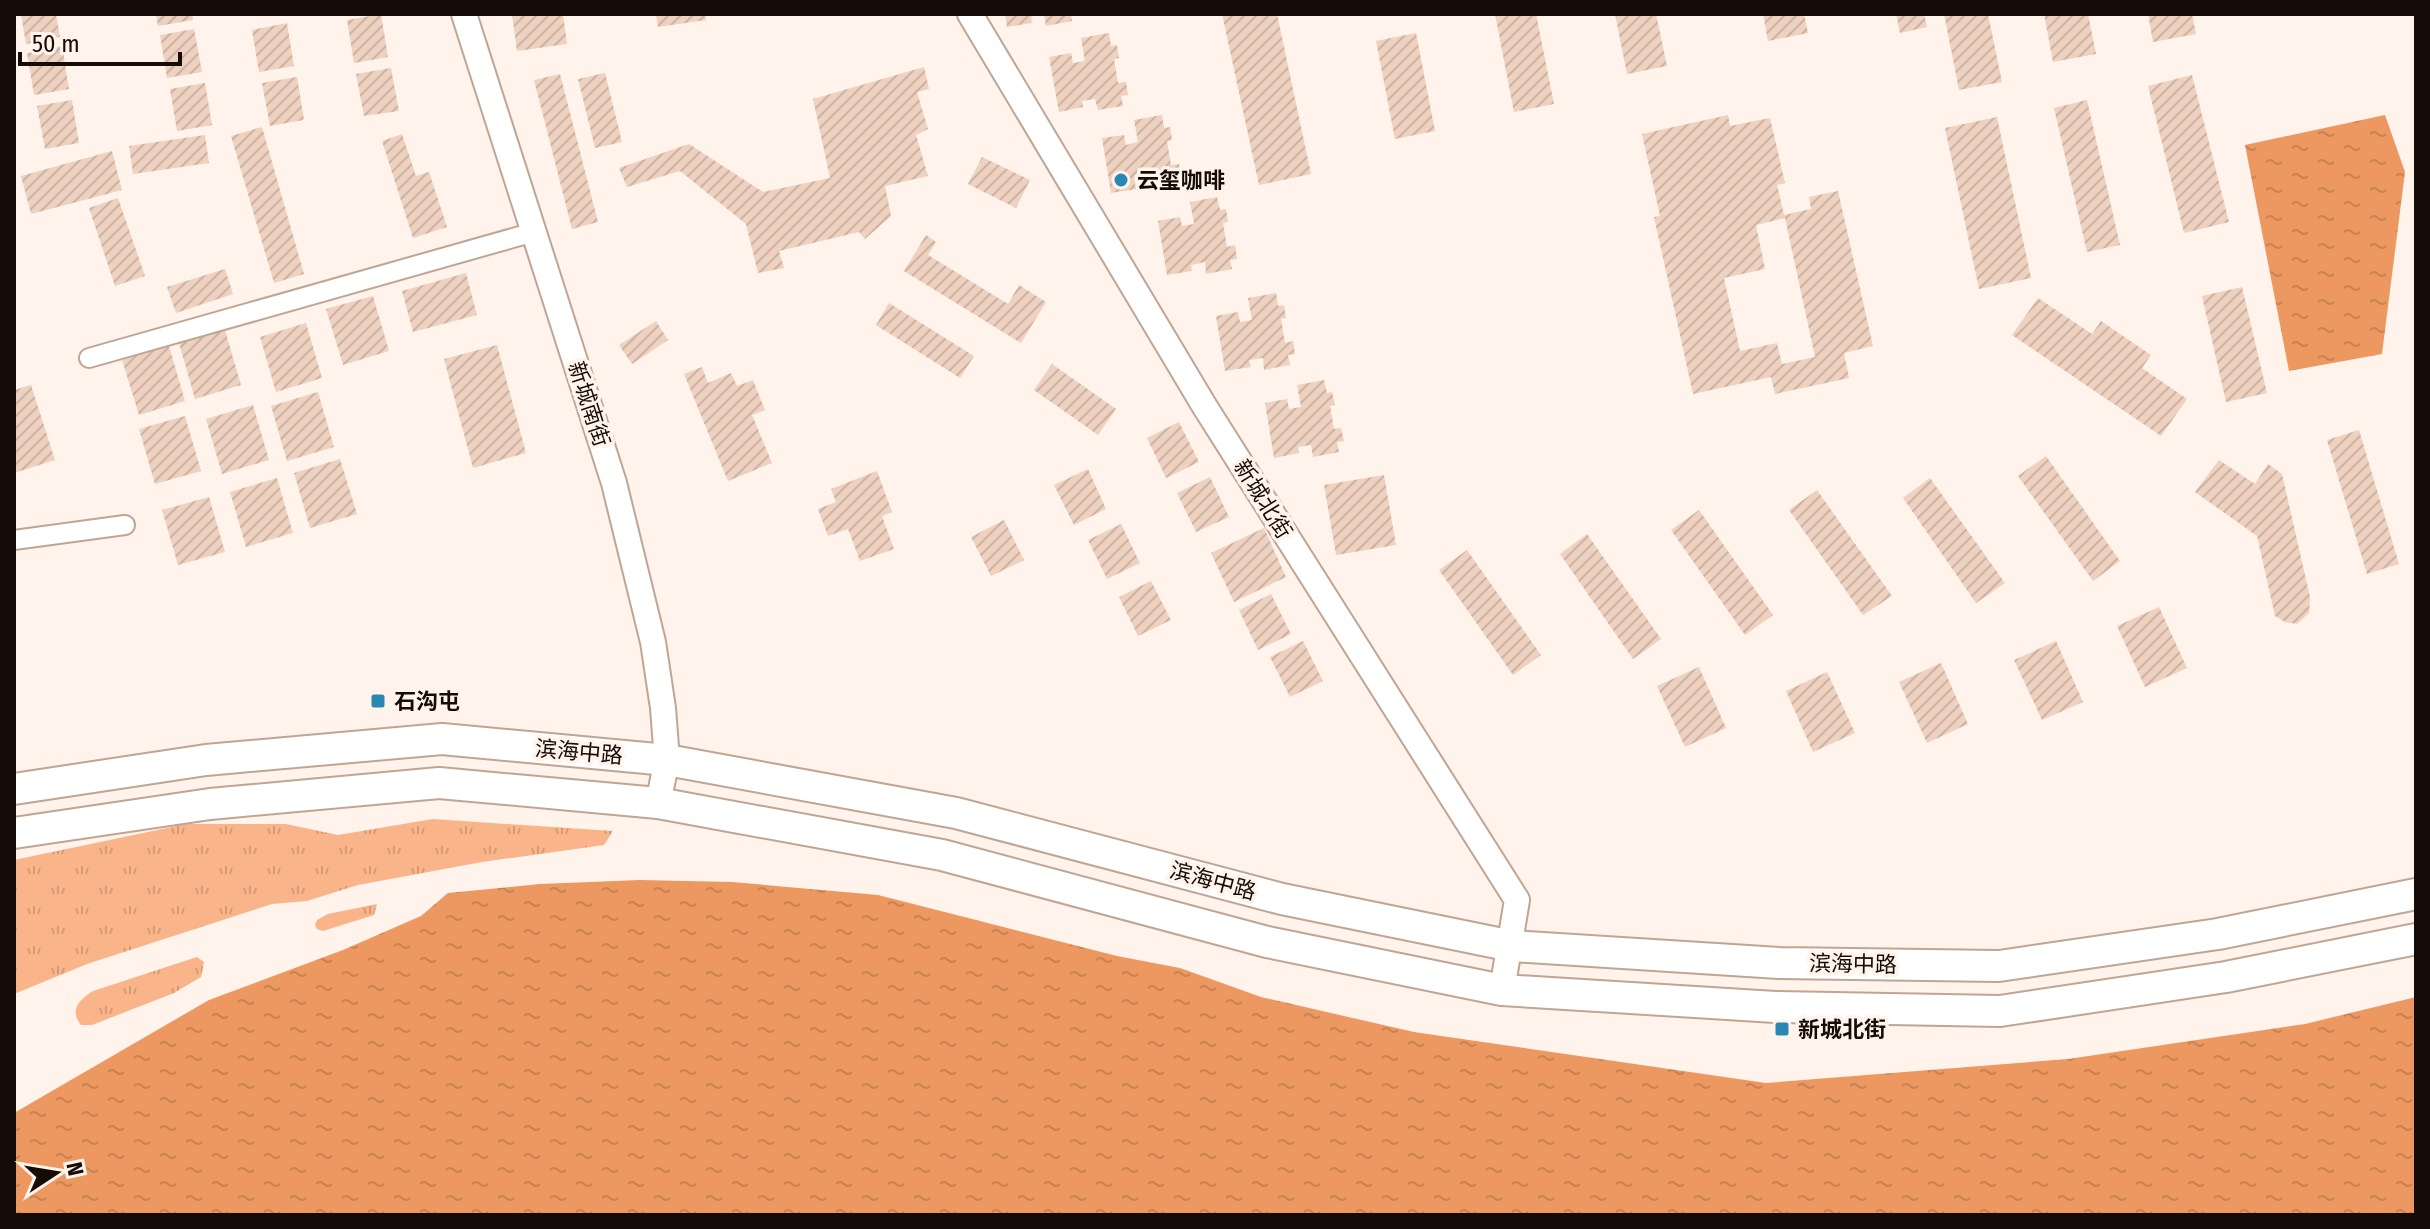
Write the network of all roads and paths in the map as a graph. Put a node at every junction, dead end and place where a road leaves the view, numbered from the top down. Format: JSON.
{"nodes":[{"id":1,"x":464,"y":14,"type":"edge"},
{"id":2,"x":970,"y":14,"type":"edge"},
{"id":3,"x":534,"y":232,"type":"junction"},
{"id":4,"x":89,"y":358,"type":"dead end"},
{"id":5,"x":125,"y":525,"type":"dead end"},
{"id":6,"x":14,"y":540,"type":"edge"},
{"id":7,"x":667,"y":760,"type":"junction"},
{"id":8,"x":14,"y":789,"type":"edge"},
{"id":9,"x":658,"y":803,"type":"junction"},
{"id":10,"x":14,"y":833,"type":"edge"},
{"id":11,"x":2416,"y":894,"type":"edge"},
{"id":12,"x":2416,"y":939,"type":"edge"},
{"id":13,"x":1512,"y":946,"type":"junction"},
{"id":14,"x":1502,"y":990,"type":"junction"}],
"edges":[{"from":1,"to":3,"type":"street","name":"新城南街"},
{"from":2,"to":13,"type":"street","name":"新城北街"},
{"from":3,"to":4,"type":"street"},
{"from":3,"to":7,"type":"street","name":"新城南街"},
{"from":5,"to":6,"type":"street"},
{"from":7,"to":8,"type":"main road","name":"滨海中路"},
{"from":7,"to":9,"type":"street","name":"新城南街"},
{"from":7,"to":13,"type":"main road","name":"滨海中路"},
{"from":9,"to":10,"type":"main road","name":"滨海中路"},
{"from":9,"to":14,"type":"main road","name":"滨海中路"},
{"from":11,"to":13,"type":"main road","name":"滨海中路"},
{"from":12,"to":14,"type":"main road","name":"滨海中路"},
{"from":13,"to":14,"type":"street","name":"新城北街"}]}
